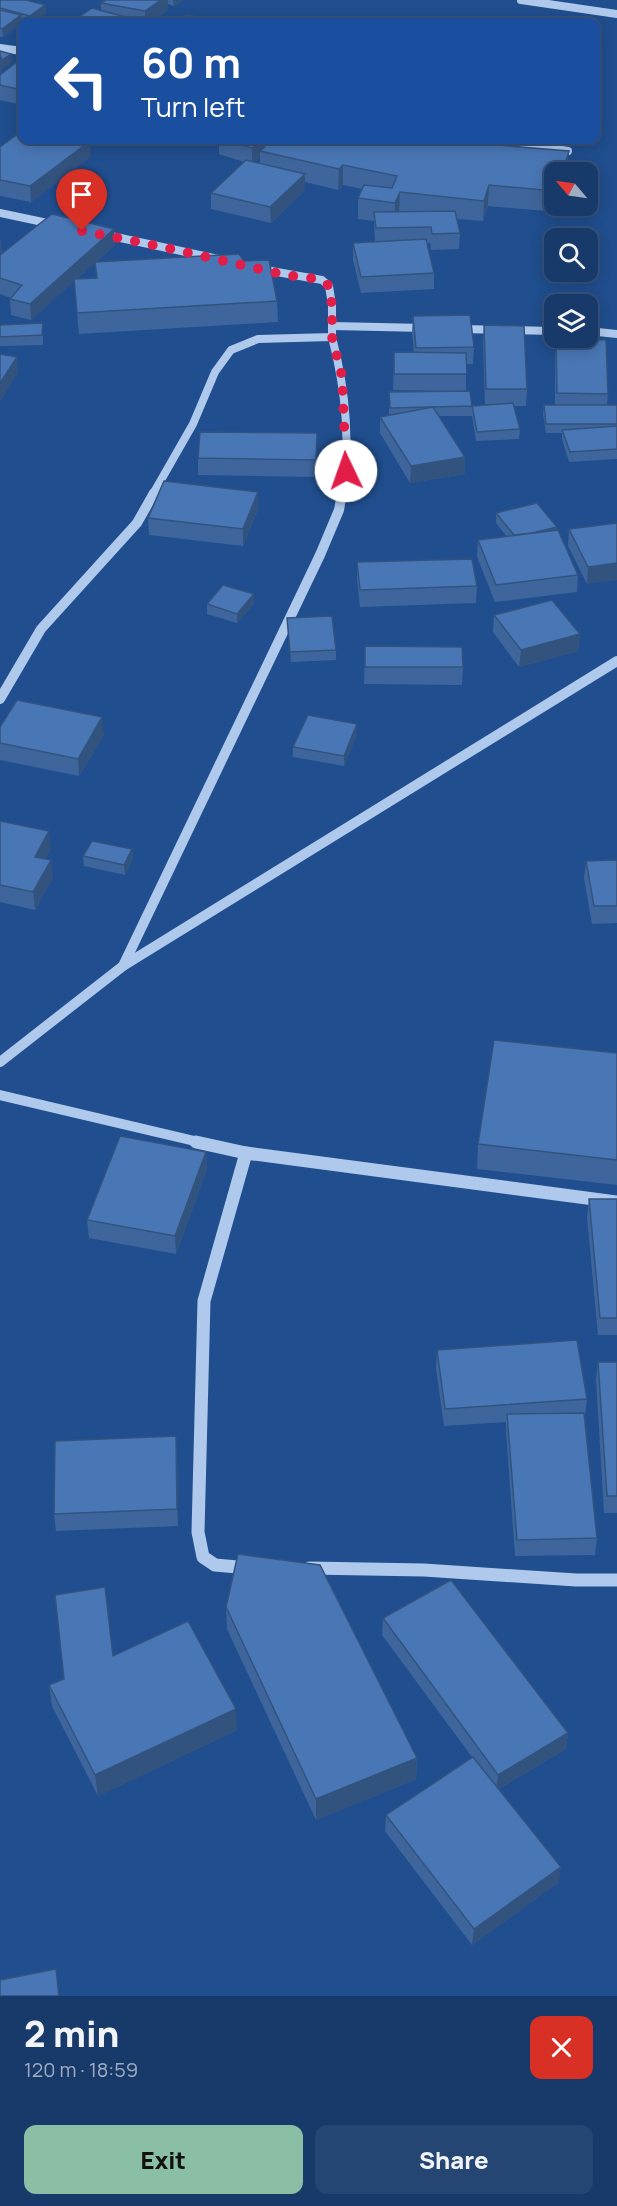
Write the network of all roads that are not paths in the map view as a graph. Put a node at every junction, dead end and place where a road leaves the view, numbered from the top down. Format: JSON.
{"nodes":[{"id":1,"x":521,"y":0,"type":"edge"},
{"id":2,"x":617,"y":14,"type":"edge"},
{"id":3,"x":0,"y":48,"type":"edge"},
{"id":4,"x":18,"y":50,"type":"edge"},
{"id":5,"x":525,"y":144,"type":"edge"},
{"id":6,"x":568,"y":152,"type":"edge"},
{"id":7,"x":0,"y":213,"type":"edge"},
{"id":8,"x":72,"y":228,"type":"edge"},
{"id":9,"x":94,"y":233,"type":"edge"},
{"id":10,"x":228,"y":261,"type":"edge"},
{"id":11,"x":251,"y":267,"type":"edge"},
{"id":12,"x":332,"y":326,"type":"junction"},
{"id":13,"x":438,"y":328,"type":"edge"},
{"id":14,"x":449,"y":328,"type":"edge"},
{"id":15,"x":544,"y":331,"type":"edge"},
{"id":16,"x":598,"y":332,"type":"edge"},
{"id":17,"x":617,"y":334,"type":"edge"},
{"id":18,"x":332,"y":337,"type":"junction"},
{"id":19,"x":617,"y":661,"type":"edge"},
{"id":20,"x":0,"y":699,"type":"edge"},
{"id":21,"x":123,"y":966,"type":"junction"},
{"id":22,"x":0,"y":1062,"type":"edge"},
{"id":23,"x":0,"y":1095,"type":"edge"},
{"id":24,"x":246,"y":1154,"type":"junction"},
{"id":25,"x":617,"y":1202,"type":"edge"},
{"id":26,"x":259,"y":1568,"type":"edge"},
{"id":27,"x":294,"y":1568,"type":"edge"},
{"id":28,"x":617,"y":1580,"type":"edge"}],
"edges":[{"from":1,"to":2,"type":"street"},
{"from":3,"to":4,"type":"street"},
{"from":5,"to":6,"type":"street"},
{"from":7,"to":8,"type":"street"},
{"from":9,"to":10,"type":"street"},
{"from":11,"to":12,"type":"street"},
{"from":12,"to":13,"type":"street"},
{"from":12,"to":18,"type":"street"},
{"from":14,"to":15,"type":"street"},
{"from":16,"to":17,"type":"street"},
{"from":18,"to":20,"type":"street"},
{"from":18,"to":21,"type":"street"},
{"from":19,"to":21,"type":"street"},
{"from":21,"to":22,"type":"street"},
{"from":23,"to":24,"type":"street"},
{"from":24,"to":25,"type":"street"},
{"from":24,"to":26,"type":"street"},
{"from":27,"to":28,"type":"street"}]}
